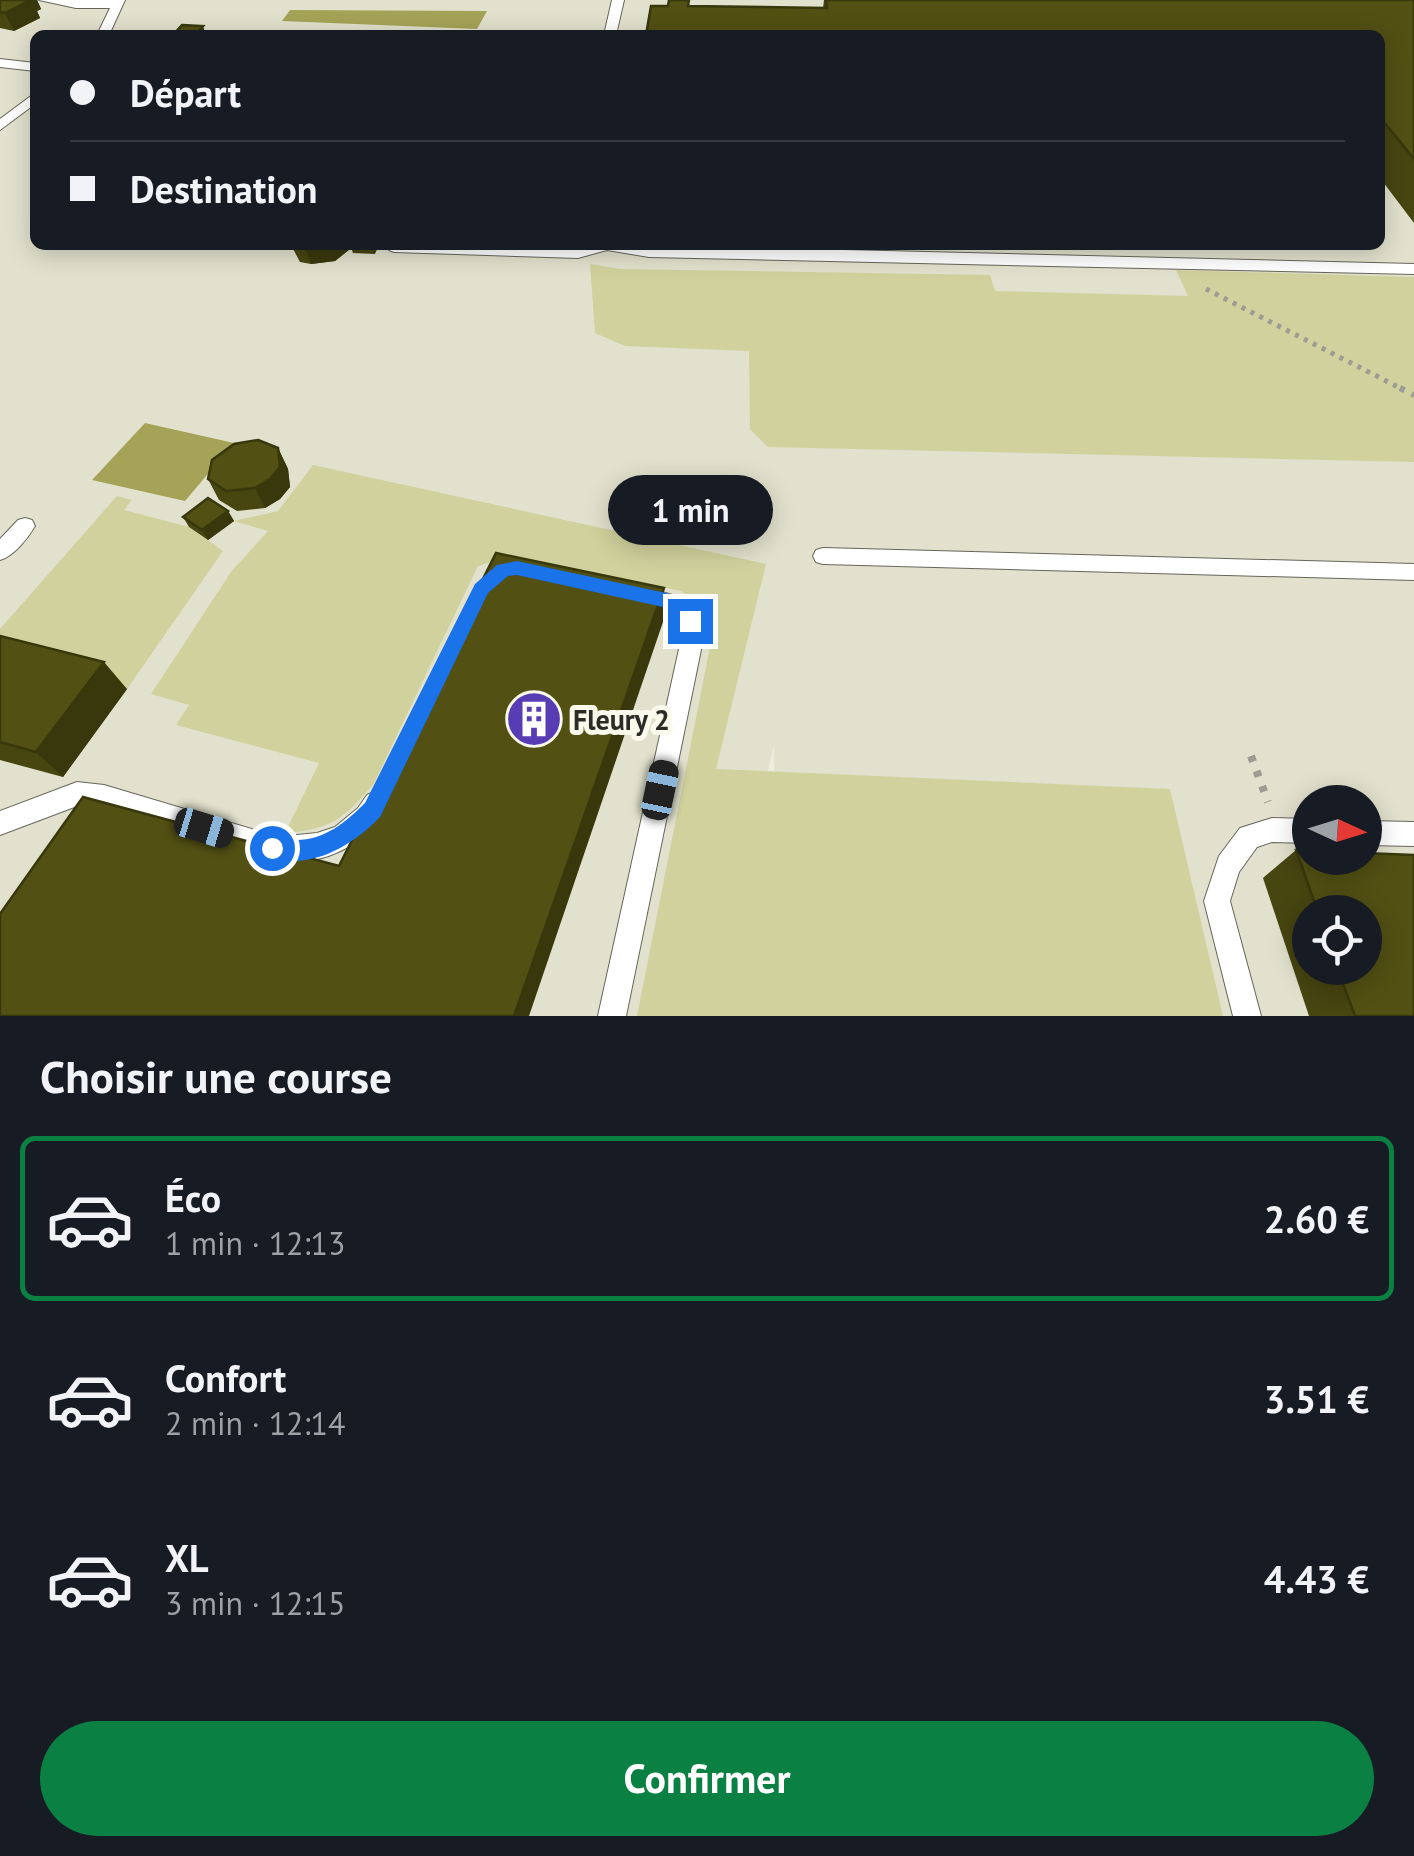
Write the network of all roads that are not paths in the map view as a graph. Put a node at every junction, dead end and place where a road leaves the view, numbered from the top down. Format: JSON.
{"nodes":[{"id":1,"x":44,"y":0,"type":"edge"},
{"id":2,"x":618,"y":0,"type":"edge"},
{"id":3,"x":118,"y":2,"type":"edge"},
{"id":4,"x":105,"y":30,"type":"edge"},
{"id":5,"x":611,"y":30,"type":"edge"},
{"id":6,"x":0,"y":63,"type":"edge"},
{"id":7,"x":30,"y":66,"type":"edge"},
{"id":8,"x":30,"y":101,"type":"edge"},
{"id":9,"x":0,"y":126,"type":"edge"},
{"id":10,"x":486,"y":250,"type":"edge"},
{"id":11,"x":588,"y":250,"type":"edge"},
{"id":12,"x":637,"y":250,"type":"edge"},
{"id":13,"x":1414,"y":269,"type":"edge"},
{"id":14,"x":25,"y":526,"type":"dead end"},
{"id":15,"x":0,"y":552,"type":"edge"},
{"id":16,"x":823,"y":556,"type":"dead end"},
{"id":17,"x":1414,"y":572,"type":"edge"},
{"id":18,"x":610,"y":588,"type":"edge"},
{"id":19,"x":390,"y":777,"type":"edge"},
{"id":20,"x":0,"y":823,"type":"edge"},
{"id":21,"x":1292,"y":831,"type":"edge"},
{"id":22,"x":1382,"y":833,"type":"edge"},
{"id":23,"x":1414,"y":834,"type":"edge"},
{"id":24,"x":612,"y":1016,"type":"edge"},
{"id":25,"x":1248,"y":1016,"type":"edge"}],
"edges":[{"from":1,"to":3,"type":"lane"},
{"from":2,"to":5,"type":"lane"},
{"from":3,"to":4,"type":"lane"},
{"from":6,"to":7,"type":"lane"},
{"from":8,"to":9,"type":"lane"},
{"from":10,"to":11,"type":"lane"},
{"from":12,"to":13,"type":"lane"},
{"from":14,"to":15,"type":"lane"},
{"from":16,"to":17,"type":"lane"},
{"from":18,"to":24,"type":"lane"},
{"from":19,"to":20,"type":"lane"},
{"from":21,"to":25,"type":"lane"},
{"from":22,"to":23,"type":"lane"}]}
